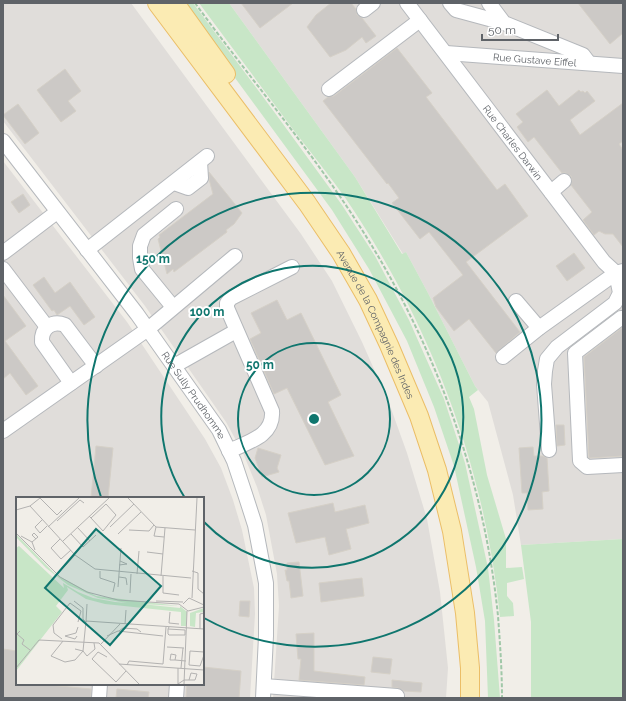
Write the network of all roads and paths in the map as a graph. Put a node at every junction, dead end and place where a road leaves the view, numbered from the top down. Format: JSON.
{"nodes":[{"id":1,"x":157,"y":3,"type":"edge"},
{"id":2,"x":166,"y":3,"type":"edge"},
{"id":3,"x":175,"y":3,"type":"edge"},
{"id":4,"x":407,"y":3,"type":"edge"},
{"id":5,"x":450,"y":3,"type":"edge"},
{"id":6,"x":489,"y":3,"type":"edge"},
{"id":7,"x":420,"y":20,"type":"junction"},
{"id":8,"x":504,"y":23,"type":"junction"},
{"id":9,"x":446,"y":53,"type":"junction"},
{"id":10,"x":589,"y":63,"type":"junction"},
{"id":11,"x":623,"y":66,"type":"edge"},
{"id":12,"x":329,"y":89,"type":"dead end"},
{"id":13,"x":3,"y":141,"type":"edge"},
{"id":14,"x":203,"y":159,"type":"dead end"},
{"id":15,"x":564,"y":181,"type":"dead end"},
{"id":16,"x":551,"y":192,"type":"junction"},
{"id":17,"x":176,"y":209,"type":"dead end"},
{"id":18,"x":57,"y":212,"type":"junction"},
{"id":19,"x":87,"y":250,"type":"junction"},
{"id":20,"x":3,"y":253,"type":"edge"},
{"id":21,"x":234,"y":256,"type":"dead end"},
{"id":22,"x":292,"y":267,"type":"dead end"},
{"id":23,"x":3,"y":269,"type":"edge"},
{"id":24,"x":620,"y":272,"type":"edge"},
{"id":25,"x":516,"y":301,"type":"dead end"},
{"id":26,"x":173,"y":306,"type":"junction"},
{"id":27,"x":623,"y":318,"type":"edge"},
{"id":28,"x":47,"y":327,"type":"junction"},
{"id":29,"x":539,"y":328,"type":"junction"},
{"id":30,"x":148,"y":329,"type":"junction"},
{"id":31,"x":236,"y":331,"type":"junction"},
{"id":32,"x":503,"y":357,"type":"dead end"},
{"id":33,"x":96,"y":366,"type":"junction"},
{"id":34,"x":174,"y":366,"type":"junction"},
{"id":35,"x":71,"y":383,"type":"junction"},
{"id":36,"x":3,"y":431,"type":"edge"},
{"id":37,"x":549,"y":450,"type":"dead end"},
{"id":38,"x":229,"y":451,"type":"junction"},
{"id":39,"x":623,"y":465,"type":"edge"},
{"id":40,"x":100,"y":685,"type":"edge"},
{"id":41,"x":177,"y":685,"type":"edge"},
{"id":42,"x":263,"y":692,"type":"edge"},
{"id":43,"x":397,"y":696,"type":"dead end"},
{"id":44,"x":99,"y":698,"type":"edge"},
{"id":45,"x":176,"y":698,"type":"edge"},
{"id":46,"x":470,"y":698,"type":"edge"},
{"id":47,"x":476,"y":698,"type":"edge"},
{"id":48,"x":480,"y":698,"type":"edge"}],
"edges":[{"from":1,"to":46,"type":"main road","name":"Avenue de la Compagnie des Indes"},
{"from":2,"to":47,"type":"street","name":"Avenue de la Compagnie des Indes"},
{"from":3,"to":48,"type":"main road","name":"Avenue de la Compagnie des Indes"},
{"from":4,"to":7,"type":"street","name":"Rue Charles Darwin"},
{"from":5,"to":8,"type":"street"},
{"from":6,"to":8,"type":"street"},
{"from":7,"to":9,"type":"street","name":"Rue Charles Darwin"},
{"from":7,"to":12,"type":"street"},
{"from":8,"to":10,"type":"street"},
{"from":9,"to":10,"type":"street","name":"Rue Gustave Eiffel"},
{"from":9,"to":16,"type":"street","name":"Rue Charles Darwin"},
{"from":10,"to":11,"type":"street","name":"Rue Gustave Eiffel"},
{"from":13,"to":18,"type":"street","name":"Rue Sully Prudhomme"},
{"from":14,"to":19,"type":"street"},
{"from":15,"to":16,"type":"street"},
{"from":16,"to":24,"type":"street","name":"Rue Charles Darwin"},
{"from":17,"to":26,"type":"street"},
{"from":18,"to":19,"type":"street","name":"Rue Sully Prudhomme"},
{"from":18,"to":20,"type":"street"},
{"from":19,"to":30,"type":"street","name":"Rue Sully Prudhomme"},
{"from":21,"to":26,"type":"street"},
{"from":22,"to":31,"type":"street"},
{"from":23,"to":28,"type":"street"},
{"from":24,"to":29,"type":"street"},
{"from":24,"to":37,"type":"street"},
{"from":25,"to":29,"type":"street"},
{"from":26,"to":30,"type":"street"},
{"from":27,"to":39,"type":"street"},
{"from":28,"to":33,"type":"street"},
{"from":28,"to":35,"type":"street"},
{"from":29,"to":32,"type":"street"},
{"from":30,"to":33,"type":"street"},
{"from":30,"to":34,"type":"street","name":"Rue Sully Prudhomme"},
{"from":31,"to":34,"type":"street"},
{"from":31,"to":38,"type":"street"},
{"from":33,"to":35,"type":"street"},
{"from":34,"to":38,"type":"street","name":"Rue Sully Prudhomme"},
{"from":35,"to":36,"type":"street"},
{"from":38,"to":42,"type":"street","name":"Rue Sully Prudhomme"},
{"from":40,"to":44,"type":"street"},
{"from":41,"to":45,"type":"street"},
{"from":42,"to":43,"type":"street"}]}
